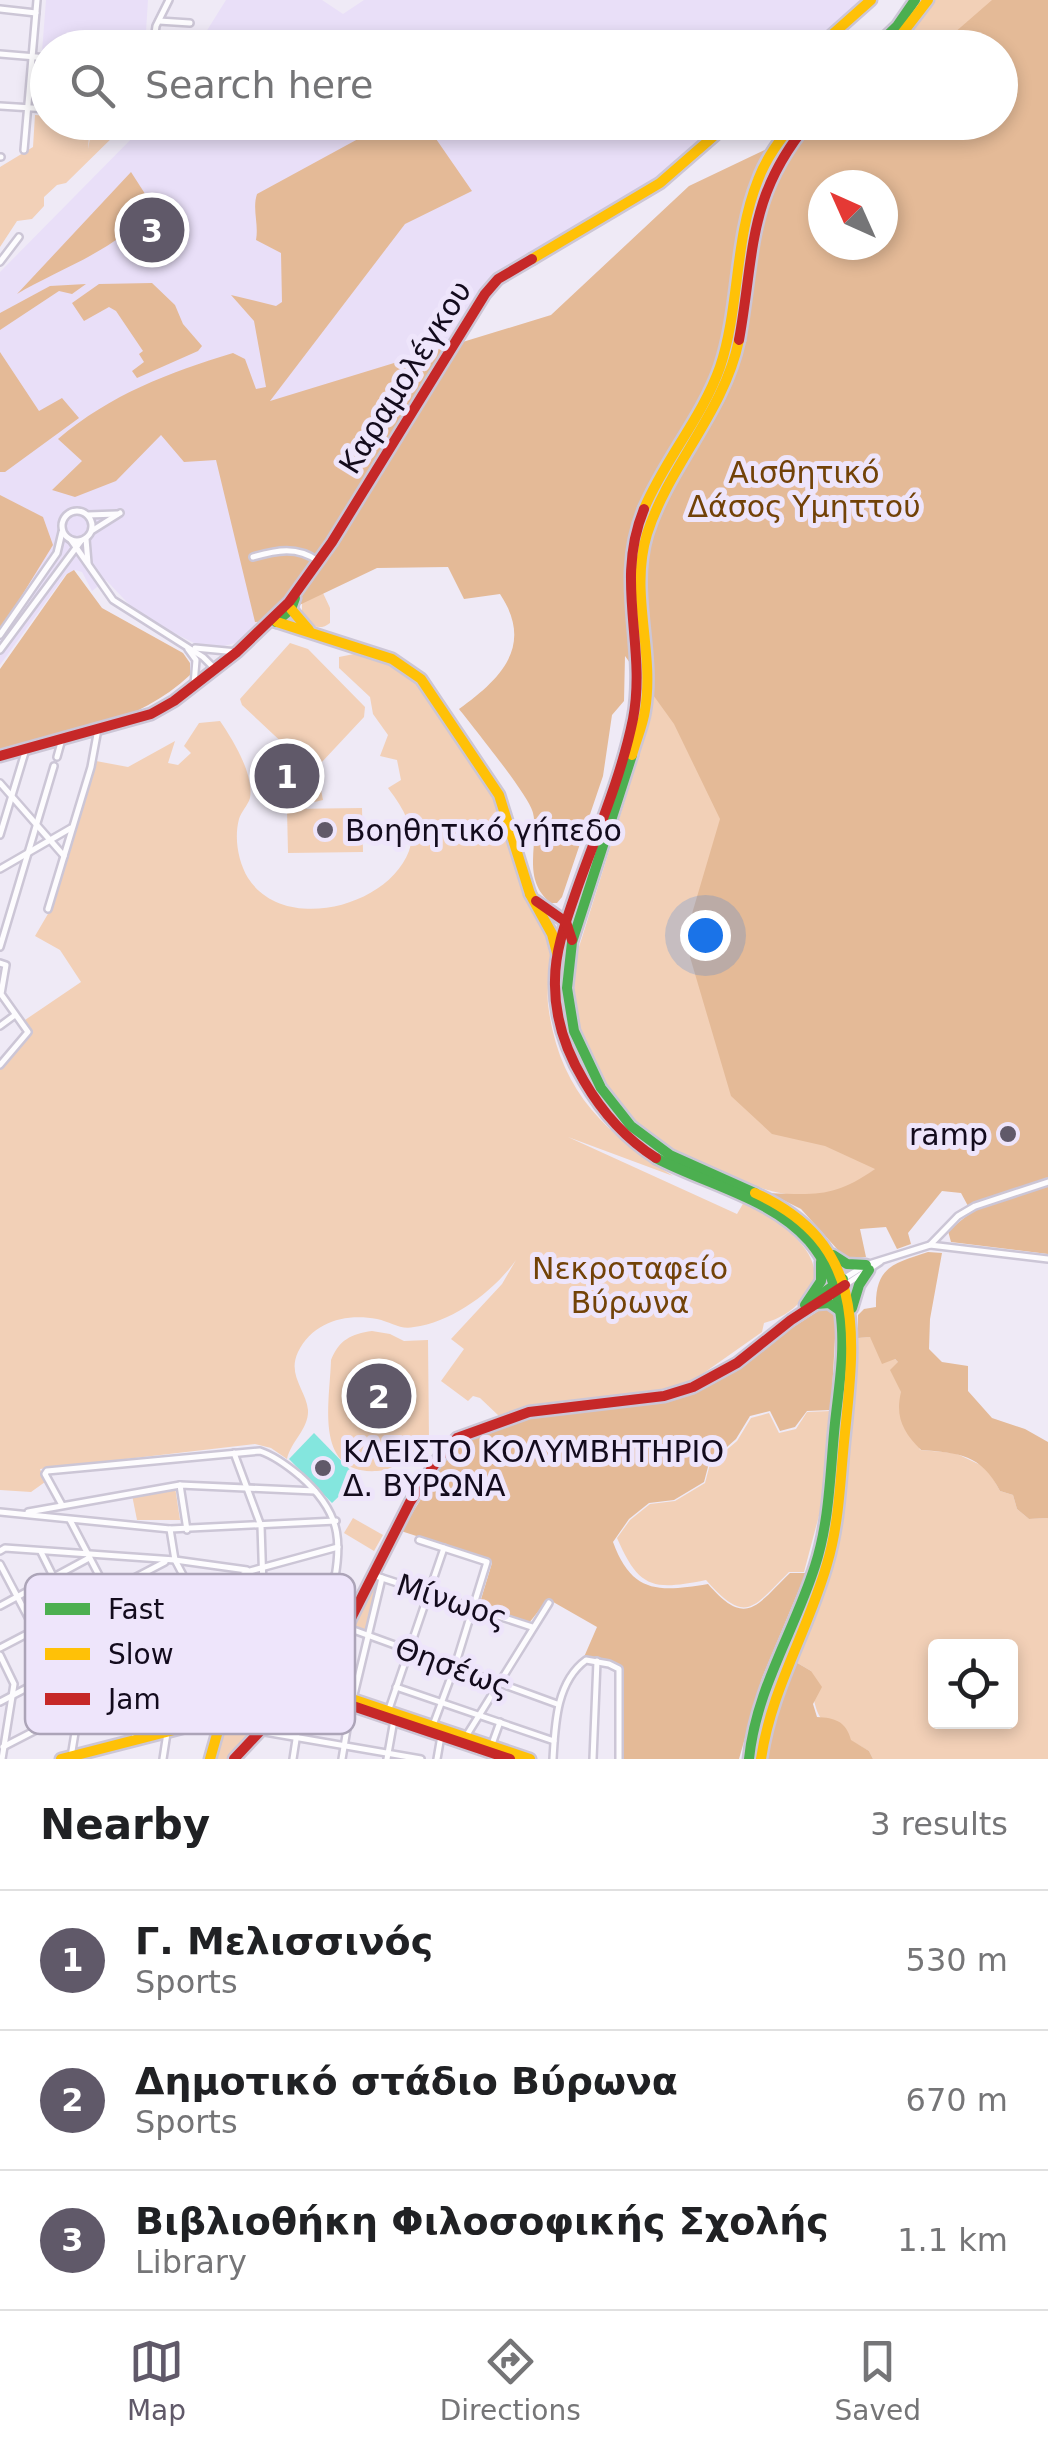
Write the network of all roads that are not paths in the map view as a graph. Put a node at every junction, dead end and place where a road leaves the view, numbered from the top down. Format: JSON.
{"nodes":[{"id":1,"x":37,"y":0,"type":"edge"},
{"id":2,"x":170,"y":0,"type":"edge"},
{"id":3,"x":871,"y":0,"type":"edge"},
{"id":4,"x":915,"y":0,"type":"edge"},
{"id":5,"x":928,"y":0,"type":"edge"},
{"id":6,"x":0,"y":10,"type":"edge"},
{"id":7,"x":36,"y":12,"type":"junction"},
{"id":8,"x":160,"y":20,"type":"junction"},
{"id":9,"x":190,"y":24,"type":"dead end"},
{"id":10,"x":34,"y":30,"type":"edge"},
{"id":11,"x":158,"y":30,"type":"edge"},
{"id":12,"x":837,"y":30,"type":"edge"},
{"id":13,"x":893,"y":30,"type":"edge"},
{"id":14,"x":905,"y":30,"type":"edge"},
{"id":15,"x":0,"y":54,"type":"edge"},
{"id":16,"x":30,"y":56,"type":"edge"},
{"id":17,"x":30,"y":77,"type":"edge"},
{"id":18,"x":0,"y":106,"type":"edge"},
{"id":19,"x":27,"y":108,"type":"junction"},
{"id":20,"x":30,"y":108,"type":"edge"},
{"id":21,"x":709,"y":140,"type":"edge"},
{"id":22,"x":781,"y":140,"type":"edge"},
{"id":23,"x":795,"y":140,"type":"edge"},
{"id":24,"x":24,"y":150,"type":"dead end"},
{"id":25,"x":19,"y":237,"type":"dead end"},
{"id":26,"x":0,"y":262,"type":"edge"},
{"id":27,"x":87,"y":515,"type":"junction"},
{"id":28,"x":91,"y":531,"type":"junction"},
{"id":29,"x":62,"y":532,"type":"junction"},
{"id":30,"x":78,"y":542,"type":"junction"},
{"id":31,"x":69,"y":554,"type":"junction"},
{"id":32,"x":81,"y":557,"type":"junction"},
{"id":33,"x":253,"y":557,"type":"dead end"},
{"id":34,"x":318,"y":561,"type":"junction"},
{"id":35,"x":88,"y":566,"type":"junction"},
{"id":36,"x":286,"y":615,"type":"junction"},
{"id":37,"x":0,"y":635,"type":"edge"},
{"id":38,"x":183,"y":643,"type":"junction"},
{"id":39,"x":0,"y":650,"type":"edge"},
{"id":40,"x":237,"y":652,"type":"junction"},
{"id":41,"x":215,"y":669,"type":"junction"},
{"id":42,"x":194,"y":685,"type":"junction"},
{"id":43,"x":98,"y":729,"type":"junction"},
{"id":44,"x":62,"y":738,"type":"junction"},
{"id":45,"x":26,"y":749,"type":"junction"},
{"id":46,"x":0,"y":756,"type":"edge"},
{"id":47,"x":57,"y":757,"type":"dead end"},
{"id":48,"x":54,"y":766,"type":"dead end"},
{"id":49,"x":0,"y":783,"type":"edge"},
{"id":50,"x":12,"y":795,"type":"junction"},
{"id":51,"x":37,"y":824,"type":"junction"},
{"id":52,"x":72,"y":827,"type":"junction"},
{"id":53,"x":0,"y":835,"type":"edge"},
{"id":54,"x":50,"y":840,"type":"junction"},
{"id":55,"x":28,"y":853,"type":"junction"},
{"id":56,"x":64,"y":856,"type":"junction"},
{"id":57,"x":0,"y":869,"type":"edge"},
{"id":58,"x":530,"y":894,"type":"junction"},
{"id":59,"x":572,"y":904,"type":"junction"},
{"id":60,"x":48,"y":909,"type":"dead end"},
{"id":61,"x":547,"y":910,"type":"junction"},
{"id":62,"x":566,"y":922,"type":"junction"},
{"id":63,"x":572,"y":942,"type":"junction"},
{"id":64,"x":0,"y":946,"type":"edge"},
{"id":65,"x":557,"y":958,"type":"junction"},
{"id":66,"x":3,"y":964,"type":"edge"},
{"id":67,"x":0,"y":994,"type":"edge"},
{"id":68,"x":15,"y":1015,"type":"junction"},
{"id":69,"x":0,"y":1026,"type":"edge"},
{"id":70,"x":0,"y":1065,"type":"edge"},
{"id":71,"x":1048,"y":1182,"type":"edge"},
{"id":72,"x":930,"y":1245,"type":"junction"},
{"id":73,"x":822,"y":1250,"type":"junction"},
{"id":74,"x":1048,"y":1260,"type":"edge"},
{"id":75,"x":868,"y":1267,"type":"junction"},
{"id":76,"x":839,"y":1285,"type":"junction"},
{"id":77,"x":811,"y":1304,"type":"junction"},
{"id":78,"x":846,"y":1314,"type":"junction"},
{"id":79,"x":234,"y":1453,"type":"junction"},
{"id":80,"x":180,"y":1485,"type":"junction"},
{"id":81,"x":248,"y":1488,"type":"junction"},
{"id":82,"x":317,"y":1491,"type":"junction"},
{"id":83,"x":62,"y":1505,"type":"junction"},
{"id":84,"x":0,"y":1512,"type":"edge"},
{"id":85,"x":20,"y":1513,"type":"junction"},
{"id":86,"x":70,"y":1519,"type":"junction"},
{"id":87,"x":336,"y":1521,"type":"junction"},
{"id":88,"x":262,"y":1526,"type":"junction"},
{"id":89,"x":170,"y":1530,"type":"junction"},
{"id":90,"x":187,"y":1530,"type":"junction"},
{"id":91,"x":419,"y":1540,"type":"dead end"},
{"id":92,"x":338,"y":1547,"type":"junction"},
{"id":93,"x":444,"y":1548,"type":"junction"},
{"id":94,"x":0,"y":1551,"type":"edge"},
{"id":95,"x":40,"y":1551,"type":"junction"},
{"id":96,"x":88,"y":1556,"type":"junction"},
{"id":97,"x":172,"y":1560,"type":"junction"},
{"id":98,"x":0,"y":1564,"type":"edge"},
{"id":99,"x":261,"y":1566,"type":"junction"},
{"id":100,"x":250,"y":1570,"type":"junction"},
{"id":101,"x":52,"y":1574,"type":"edge"},
{"id":102,"x":58,"y":1574,"type":"edge"},
{"id":103,"x":97,"y":1574,"type":"edge"},
{"id":104,"x":144,"y":1574,"type":"edge"},
{"id":105,"x":181,"y":1574,"type":"edge"},
{"id":106,"x":242,"y":1574,"type":"edge"},
{"id":107,"x":262,"y":1574,"type":"edge"},
{"id":108,"x":335,"y":1574,"type":"edge"},
{"id":109,"x":377,"y":1577,"type":"junction"},
{"id":110,"x":25,"y":1592,"type":"edge"},
{"id":111,"x":428,"y":1594,"type":"junction"},
{"id":112,"x":17,"y":1596,"type":"junction"},
{"id":113,"x":548,"y":1603,"type":"dead end"},
{"id":114,"x":0,"y":1606,"type":"edge"},
{"id":115,"x":474,"y":1608,"type":"junction"},
{"id":116,"x":25,"y":1611,"type":"edge"},
{"id":117,"x":355,"y":1616,"type":"edge"},
{"id":118,"x":532,"y":1628,"type":"junction"},
{"id":119,"x":355,"y":1631,"type":"edge"},
{"id":120,"x":368,"y":1636,"type":"junction"},
{"id":121,"x":25,"y":1637,"type":"edge"},
{"id":122,"x":409,"y":1651,"type":"junction"},
{"id":123,"x":0,"y":1652,"type":"edge"},
{"id":124,"x":597,"y":1661,"type":"junction"},
{"id":125,"x":456,"y":1666,"type":"junction"},
{"id":126,"x":0,"y":1673,"type":"edge"},
{"id":127,"x":10,"y":1674,"type":"junction"},
{"id":128,"x":499,"y":1682,"type":"junction"},
{"id":129,"x":396,"y":1686,"type":"junction"},
{"id":130,"x":25,"y":1689,"type":"edge"},
{"id":131,"x":355,"y":1690,"type":"edge"},
{"id":132,"x":14,"y":1695,"type":"junction"},
{"id":133,"x":0,"y":1702,"type":"edge"},
{"id":134,"x":442,"y":1702,"type":"junction"},
{"id":135,"x":355,"y":1703,"type":"edge"},
{"id":136,"x":558,"y":1705,"type":"junction"},
{"id":137,"x":478,"y":1714,"type":"junction"},
{"id":138,"x":391,"y":1716,"type":"junction"},
{"id":139,"x":500,"y":1722,"type":"junction"},
{"id":140,"x":436,"y":1732,"type":"junction"},
{"id":141,"x":28,"y":1734,"type":"edge"},
{"id":142,"x":134,"y":1734,"type":"edge"},
{"id":143,"x":163,"y":1734,"type":"edge"},
{"id":144,"x":167,"y":1734,"type":"edge"},
{"id":145,"x":218,"y":1734,"type":"edge"},
{"id":146,"x":256,"y":1734,"type":"edge"},
{"id":147,"x":278,"y":1734,"type":"edge"},
{"id":148,"x":297,"y":1734,"type":"edge"},
{"id":149,"x":346,"y":1734,"type":"edge"},
{"id":150,"x":296,"y":1737,"type":"junction"},
{"id":151,"x":465,"y":1738,"type":"junction"},
{"id":152,"x":137,"y":1740,"type":"junction"},
{"id":153,"x":554,"y":1741,"type":"junction"},
{"id":154,"x":344,"y":1745,"type":"junction"},
{"id":155,"x":3,"y":1747,"type":"junction"},
{"id":156,"x":491,"y":1753,"type":"edge"},
{"id":157,"x":388,"y":1756,"type":"edge"},
{"id":158,"x":748,"y":1756,"type":"edge"},
{"id":159,"x":66,"y":1758,"type":"edge"},
{"id":160,"x":2,"y":1759,"type":"edge"},
{"id":161,"x":163,"y":1759,"type":"edge"},
{"id":162,"x":210,"y":1759,"type":"edge"},
{"id":163,"x":234,"y":1759,"type":"edge"},
{"id":164,"x":292,"y":1759,"type":"edge"},
{"id":165,"x":342,"y":1759,"type":"edge"},
{"id":166,"x":420,"y":1759,"type":"edge"},
{"id":167,"x":437,"y":1759,"type":"edge"},
{"id":168,"x":510,"y":1759,"type":"edge"},
{"id":169,"x":530,"y":1759,"type":"edge"},
{"id":170,"x":553,"y":1759,"type":"edge"},
{"id":171,"x":593,"y":1759,"type":"edge"},
{"id":172,"x":619,"y":1759,"type":"edge"},
{"id":173,"x":761,"y":1759,"type":"edge"}],
"edges":[{"from":1,"to":7,"type":"street"},
{"from":2,"to":8,"type":"street"},
{"from":3,"to":12,"type":"main road"},
{"from":4,"to":13,"type":"main road"},
{"from":5,"to":14,"type":"main road"},
{"from":6,"to":7,"type":"street"},
{"from":7,"to":10,"type":"street"},
{"from":8,"to":9,"type":"street"},
{"from":8,"to":11,"type":"street"},
{"from":15,"to":16,"type":"street"},
{"from":17,"to":19,"type":"street"},
{"from":18,"to":19,"type":"street"},
{"from":19,"to":20,"type":"street"},
{"from":19,"to":24,"type":"street"},
{"from":21,"to":34,"type":"main road","name":"Καραμολέγκου"},
{"from":22,"to":59,"type":"main road"},
{"from":23,"to":63,"type":"main road"},
{"from":25,"to":26,"type":"street"},
{"from":27,"to":28,"type":"street"},
{"from":27,"to":28,"type":"street"},
{"from":27,"to":29,"type":"street"},
{"from":28,"to":30,"type":"street"},
{"from":29,"to":30,"type":"street"},
{"from":29,"to":37,"type":"street"},
{"from":30,"to":31,"type":"street"},
{"from":30,"to":32,"type":"street"},
{"from":30,"to":35,"type":"street"},
{"from":31,"to":32,"type":"street"},
{"from":31,"to":39,"type":"street"},
{"from":32,"to":35,"type":"street"},
{"from":33,"to":34,"type":"street"},
{"from":34,"to":36,"type":"main road","name":"Καραμολέγκου"},
{"from":35,"to":38,"type":"street"},
{"from":36,"to":40,"type":"main road","name":"Καραμολέγκου"},
{"from":36,"to":58,"type":"main road"},
{"from":38,"to":40,"type":"street"},
{"from":38,"to":41,"type":"street"},
{"from":38,"to":42,"type":"street"},
{"from":40,"to":41,"type":"main road","name":"Καραμολέγκου"},
{"from":41,"to":42,"type":"main road","name":"Καραμολέγκου"},
{"from":42,"to":43,"type":"main road","name":"Καραμολέγκου"},
{"from":43,"to":44,"type":"main road","name":"Καραμολέγκου"},
{"from":43,"to":52,"type":"street"},
{"from":44,"to":45,"type":"main road","name":"Καραμολέγκου"},
{"from":44,"to":47,"type":"street"},
{"from":45,"to":46,"type":"main road","name":"Καραμολέγκου"},
{"from":45,"to":50,"type":"street"},
{"from":48,"to":51,"type":"street"},
{"from":49,"to":50,"type":"street"},
{"from":50,"to":51,"type":"street"},
{"from":50,"to":53,"type":"street"},
{"from":51,"to":54,"type":"street"},
{"from":51,"to":55,"type":"street"},
{"from":52,"to":54,"type":"street"},
{"from":52,"to":56,"type":"street"},
{"from":54,"to":55,"type":"street"},
{"from":54,"to":56,"type":"street"},
{"from":55,"to":57,"type":"street"},
{"from":55,"to":64,"type":"street"},
{"from":56,"to":60,"type":"street"},
{"from":58,"to":61,"type":"main road"},
{"from":58,"to":65,"type":"main road"},
{"from":59,"to":61,"type":"main road"},
{"from":59,"to":62,"type":"main road"},
{"from":61,"to":62,"type":"main road"},
{"from":62,"to":63,"type":"main road"},
{"from":62,"to":65,"type":"main road"},
{"from":63,"to":73,"type":"main road"},
{"from":65,"to":73,"type":"main road"},
{"from":66,"to":67,"type":"street"},
{"from":67,"to":68,"type":"street"},
{"from":68,"to":69,"type":"street"},
{"from":68,"to":70,"type":"street"},
{"from":71,"to":72,"type":"street"},
{"from":72,"to":74,"type":"street"},
{"from":72,"to":75,"type":"street"},
{"from":73,"to":75,"type":"main road"},
{"from":73,"to":76,"type":"main road"},
{"from":73,"to":77,"type":"main road"},
{"from":75,"to":76,"type":"street"},
{"from":75,"to":78,"type":"main road"},
{"from":76,"to":77,"type":"main road"},
{"from":76,"to":78,"type":"main road"},
{"from":77,"to":78,"type":"main road"},
{"from":77,"to":109,"type":"main road"},
{"from":78,"to":158,"type":"main road"},
{"from":78,"to":173,"type":"main road"},
{"from":79,"to":81,"type":"street"},
{"from":79,"to":82,"type":"street"},
{"from":79,"to":83,"type":"street"},
{"from":80,"to":81,"type":"street"},
{"from":80,"to":83,"type":"street"},
{"from":80,"to":90,"type":"street"},
{"from":81,"to":82,"type":"street"},
{"from":81,"to":88,"type":"street"},
{"from":82,"to":87,"type":"street"},
{"from":83,"to":85,"type":"street"},
{"from":84,"to":85,"type":"street"},
{"from":85,"to":86,"type":"street"},
{"from":86,"to":89,"type":"street"},
{"from":86,"to":96,"type":"street"},
{"from":87,"to":88,"type":"street"},
{"from":87,"to":92,"type":"street"},
{"from":88,"to":90,"type":"street"},
{"from":88,"to":99,"type":"street"},
{"from":89,"to":90,"type":"street"},
{"from":89,"to":97,"type":"street"},
{"from":91,"to":93,"type":"street"},
{"from":92,"to":99,"type":"street"},
{"from":92,"to":108,"type":"street"},
{"from":93,"to":111,"type":"street"},
{"from":93,"to":115,"type":"street"},
{"from":94,"to":95,"type":"street"},
{"from":95,"to":96,"type":"street"},
{"from":95,"to":101,"type":"street"},
{"from":96,"to":97,"type":"street"},
{"from":96,"to":102,"type":"street"},
{"from":96,"to":103,"type":"street"},
{"from":97,"to":100,"type":"street"},
{"from":97,"to":104,"type":"street"},
{"from":97,"to":105,"type":"street"},
{"from":98,"to":112,"type":"street"},
{"from":99,"to":100,"type":"street"},
{"from":99,"to":107,"type":"street"},
{"from":100,"to":106,"type":"street"},
{"from":109,"to":111,"type":"street","name":"Μίνωος"},
{"from":109,"to":117,"type":"main road"},
{"from":109,"to":120,"type":"street"},
{"from":110,"to":112,"type":"street"},
{"from":111,"to":115,"type":"street","name":"Μίνωος"},
{"from":111,"to":122,"type":"street"},
{"from":112,"to":114,"type":"street"},
{"from":112,"to":116,"type":"street"},
{"from":113,"to":118,"type":"street"},
{"from":115,"to":118,"type":"street","name":"Μίνωος"},
{"from":115,"to":125,"type":"street"},
{"from":118,"to":128,"type":"street"},
{"from":119,"to":120,"type":"street","name":"Θησέως"},
{"from":120,"to":122,"type":"street","name":"Θησέως"},
{"from":120,"to":131,"type":"street"},
{"from":121,"to":123,"type":"street"},
{"from":122,"to":125,"type":"street","name":"Θησέως"},
{"from":122,"to":129,"type":"street"},
{"from":123,"to":127,"type":"street"},
{"from":124,"to":136,"type":"street"},
{"from":124,"to":171,"type":"street"},
{"from":124,"to":172,"type":"street"},
{"from":125,"to":128,"type":"street","name":"Θησέως"},
{"from":125,"to":134,"type":"street"},
{"from":126,"to":127,"type":"street"},
{"from":127,"to":132,"type":"street"},
{"from":128,"to":136,"type":"street","name":"Θησέως"},
{"from":128,"to":137,"type":"street"},
{"from":129,"to":134,"type":"street"},
{"from":129,"to":138,"type":"street"},
{"from":130,"to":132,"type":"street"},
{"from":132,"to":133,"type":"street"},
{"from":132,"to":155,"type":"street"},
{"from":134,"to":137,"type":"street"},
{"from":134,"to":140,"type":"street"},
{"from":135,"to":138,"type":"main road"},
{"from":136,"to":153,"type":"street"},
{"from":137,"to":139,"type":"street"},
{"from":137,"to":151,"type":"street"},
{"from":138,"to":140,"type":"main road"},
{"from":138,"to":157,"type":"street"},
{"from":139,"to":153,"type":"street"},
{"from":139,"to":156,"type":"street"},
{"from":140,"to":151,"type":"main road"},
{"from":140,"to":156,"type":"main road"},
{"from":140,"to":167,"type":"street"},
{"from":141,"to":155,"type":"street"},
{"from":142,"to":152,"type":"street"},
{"from":143,"to":152,"type":"main road"},
{"from":144,"to":161,"type":"street"},
{"from":145,"to":162,"type":"main road"},
{"from":146,"to":163,"type":"main road"},
{"from":147,"to":150,"type":"street"},
{"from":148,"to":150,"type":"street"},
{"from":149,"to":154,"type":"street"},
{"from":150,"to":154,"type":"street"},
{"from":150,"to":164,"type":"street"},
{"from":151,"to":156,"type":"main road"},
{"from":152,"to":159,"type":"main road"},
{"from":153,"to":170,"type":"street"},
{"from":154,"to":157,"type":"street"},
{"from":154,"to":165,"type":"street"},
{"from":155,"to":160,"type":"street"},
{"from":156,"to":168,"type":"main road"},
{"from":156,"to":169,"type":"main road"},
{"from":157,"to":166,"type":"street"}]}
